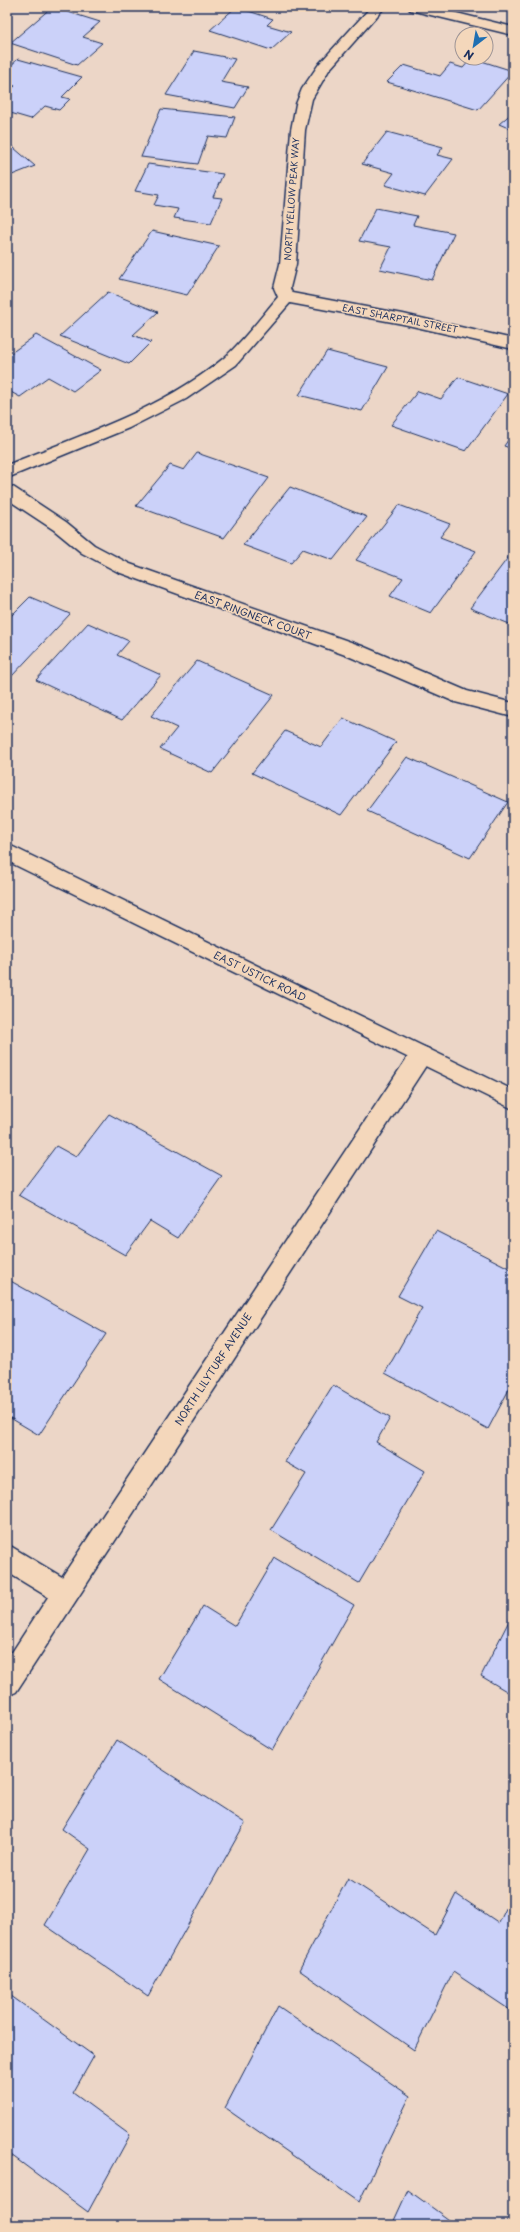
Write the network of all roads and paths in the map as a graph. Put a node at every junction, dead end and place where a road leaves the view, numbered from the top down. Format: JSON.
{"nodes":[{"id":1,"x":378,"y":7,"type":"edge"},
{"id":2,"x":415,"y":7,"type":"edge"},
{"id":3,"x":513,"y":31,"type":"edge"},
{"id":4,"x":286,"y":298,"type":"junction"},
{"id":5,"x":513,"y":344,"type":"edge"},
{"id":6,"x":7,"y":472,"type":"edge"},
{"id":7,"x":7,"y":491,"type":"edge"},
{"id":8,"x":513,"y":710,"type":"edge"},
{"id":9,"x":7,"y":852,"type":"edge"},
{"id":10,"x":421,"y":1055,"type":"junction"},
{"id":11,"x":513,"y":1100,"type":"edge"},
{"id":12,"x":7,"y":1557,"type":"edge"},
{"id":13,"x":65,"y":1593,"type":"junction"},
{"id":14,"x":7,"y":1683,"type":"edge"}],
"edges":[{"from":1,"to":4,"type":"street","name":"NORTH YELLOW PEAK WAY"},
{"from":2,"to":3,"type":"street"},
{"from":4,"to":5,"type":"street","name":"EAST SHARPTAIL STREET"},
{"from":4,"to":6,"type":"street"},
{"from":7,"to":8,"type":"street","name":"EAST RINGNECK COURT"},
{"from":9,"to":10,"type":"street","name":"EAST USTICK ROAD"},
{"from":10,"to":11,"type":"street","name":"EAST USTICK ROAD"},
{"from":10,"to":13,"type":"street","name":"NORTH LILYTURF AVENUE"},
{"from":12,"to":13,"type":"street"},
{"from":13,"to":14,"type":"street","name":"NORTH LILYTURF AVENUE"}]}
